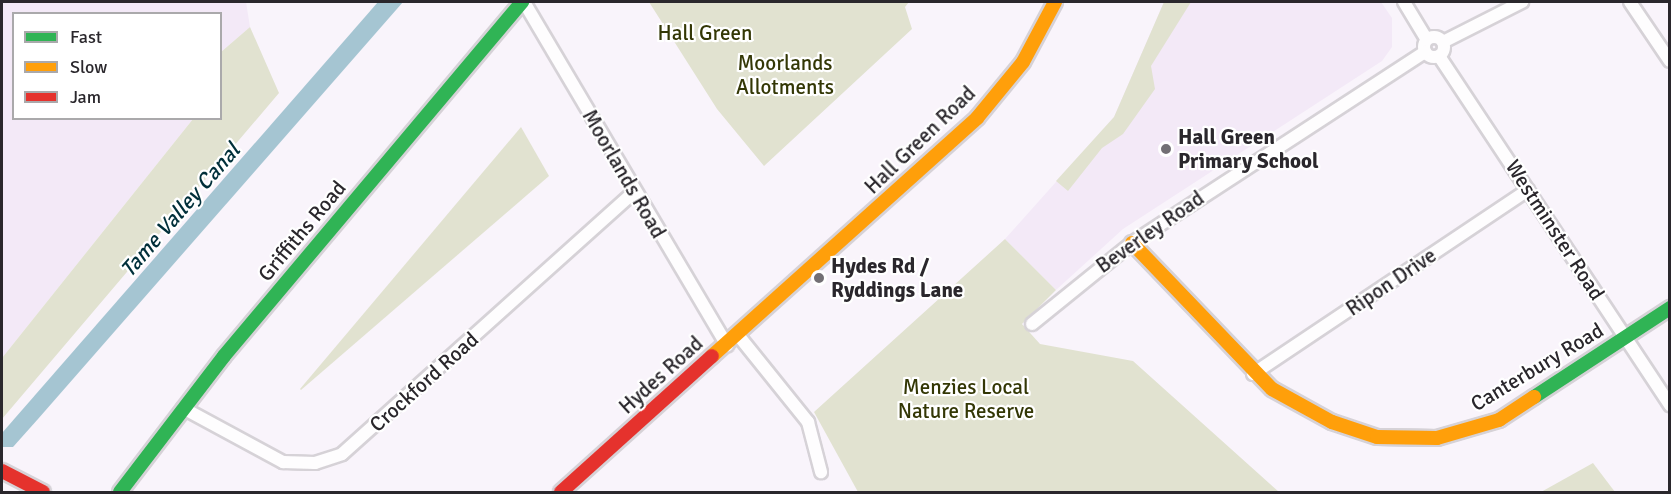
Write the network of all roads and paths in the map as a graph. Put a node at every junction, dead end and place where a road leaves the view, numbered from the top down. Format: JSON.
{"nodes":[{"id":1,"x":523,"y":2,"type":"edge"},
{"id":2,"x":1054,"y":2,"type":"edge"},
{"id":3,"x":1404,"y":2,"type":"edge"},
{"id":4,"x":1522,"y":2,"type":"edge"},
{"id":5,"x":1630,"y":2,"type":"edge"},
{"id":6,"x":1443,"y":42,"type":"junction"},
{"id":7,"x":1426,"y":46,"type":"junction"},
{"id":8,"x":1438,"y":57,"type":"junction"},
{"id":9,"x":1670,"y":61,"type":"edge"},
{"id":10,"x":1528,"y":190,"type":"junction"},
{"id":11,"x":634,"y":192,"type":"junction"},
{"id":12,"x":1132,"y":243,"type":"junction"},
{"id":13,"x":788,"y":288,"type":"joint"},
{"id":14,"x":1670,"y":308,"type":"edge"},
{"id":15,"x":1032,"y":324,"type":"dead end"},
{"id":16,"x":738,"y":335,"type":"junction"},
{"id":17,"x":1625,"y":337,"type":"junction"},
{"id":18,"x":727,"y":345,"type":"junction"},
{"id":19,"x":1253,"y":374,"type":"junction"},
{"id":20,"x":1670,"y":405,"type":"edge"},
{"id":21,"x":183,"y":408,"type":"junction"},
{"id":22,"x":2,"y":471,"type":"edge"},
{"id":23,"x":822,"y":472,"type":"dead end"},
{"id":24,"x":43,"y":492,"type":"edge"},
{"id":25,"x":120,"y":492,"type":"edge"},
{"id":26,"x":561,"y":492,"type":"edge"}],
"edges":[{"from":1,"to":11,"type":"street","name":"Moorlands Road"},
{"from":1,"to":21,"type":"street","name":"Griffiths Road"},
{"from":2,"to":13,"type":"street","name":"Hall Green Road"},
{"from":3,"to":7,"type":"street"},
{"from":4,"to":6,"type":"street"},
{"from":5,"to":9,"type":"street"},
{"from":6,"to":7,"type":"street"},
{"from":6,"to":8,"type":"street"},
{"from":7,"to":8,"type":"street"},
{"from":7,"to":12,"type":"street","name":"Beverley Road"},
{"from":8,"to":10,"type":"street","name":"Westminster Road"},
{"from":10,"to":17,"type":"street","name":"Westminster Road"},
{"from":10,"to":19,"type":"street","name":"Ripon Drive"},
{"from":11,"to":18,"type":"street","name":"Moorlands Road"},
{"from":11,"to":21,"type":"street","name":"Crockford Road"},
{"from":12,"to":15,"type":"street","name":"Beverley Road"},
{"from":12,"to":19,"type":"street","name":"Canterbury Road"},
{"from":13,"to":16,"type":"street","name":"Hydes Road"},
{"from":14,"to":17,"type":"street","name":"Canterbury Road"},
{"from":16,"to":18,"type":"street","name":"Hydes Road"},
{"from":16,"to":23,"type":"street"},
{"from":17,"to":19,"type":"street","name":"Canterbury Road"},
{"from":17,"to":20,"type":"street","name":"Westminster Road"},
{"from":18,"to":26,"type":"street","name":"Hydes Road"},
{"from":21,"to":25,"type":"street","name":"Griffiths Road"},
{"from":22,"to":24,"type":"street"}]}
